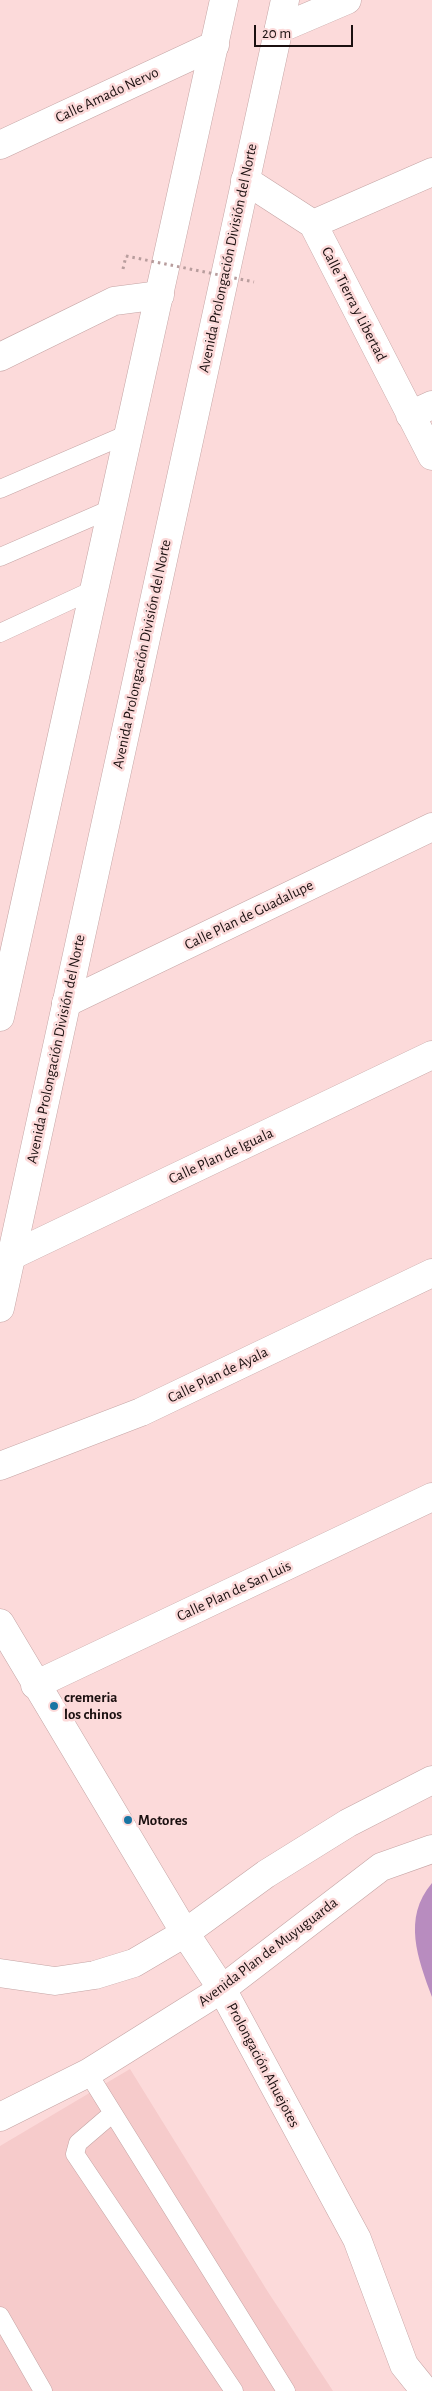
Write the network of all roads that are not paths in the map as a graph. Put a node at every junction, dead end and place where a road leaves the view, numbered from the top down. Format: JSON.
{"nodes":[{"id":1,"x":285,"y":0,"type":"edge"},
{"id":2,"x":347,"y":0,"type":"edge"},
{"id":3,"x":223,"y":1,"type":"edge"},
{"id":4,"x":279,"y":29,"type":"junction"},
{"id":5,"x":215,"y":46,"type":"junction"},
{"id":6,"x":0,"y":145,"type":"edge"},
{"id":7,"x":432,"y":172,"type":"edge"},
{"id":8,"x":245,"y":180,"type":"junction"},
{"id":9,"x":313,"y":224,"type":"junction"},
{"id":10,"x":160,"y":294,"type":"junction"},
{"id":11,"x":0,"y":357,"type":"edge"},
{"id":12,"x":421,"y":410,"type":"edge"},
{"id":13,"x":130,"y":433,"type":"junction"},
{"id":14,"x":432,"y":456,"type":"edge"},
{"id":15,"x":0,"y":489,"type":"edge"},
{"id":16,"x":114,"y":508,"type":"junction"},
{"id":17,"x":0,"y":557,"type":"edge"},
{"id":18,"x":96,"y":589,"type":"junction"},
{"id":19,"x":0,"y":633,"type":"edge"},
{"id":20,"x":432,"y":827,"type":"edge"},
{"id":21,"x":66,"y":1003,"type":"junction"},
{"id":22,"x":0,"y":1017,"type":"edge"},
{"id":23,"x":432,"y":1055,"type":"edge"},
{"id":24,"x":11,"y":1256,"type":"junction"},
{"id":25,"x":432,"y":1273,"type":"edge"},
{"id":26,"x":0,"y":1308,"type":"edge"},
{"id":27,"x":0,"y":1466,"type":"edge"},
{"id":28,"x":432,"y":1497,"type":"edge"},
{"id":29,"x":0,"y":1623,"type":"edge"},
{"id":30,"x":36,"y":1685,"type":"junction"},
{"id":31,"x":432,"y":1780,"type":"edge"},
{"id":32,"x":432,"y":1849,"type":"edge"},
{"id":33,"x":184,"y":1933,"type":"junction"},
{"id":34,"x":0,"y":1973,"type":"edge"},
{"id":35,"x":222,"y":1989,"type":"junction"},
{"id":36,"x":88,"y":2073,"type":"junction"},
{"id":37,"x":113,"y":2113,"type":"junction"},
{"id":38,"x":0,"y":2117,"type":"edge"},
{"id":39,"x":0,"y":2316,"type":"edge"},
{"id":40,"x":42,"y":2391,"type":"edge"},
{"id":41,"x":234,"y":2391,"type":"edge"},
{"id":42,"x":286,"y":2391,"type":"edge"},
{"id":43,"x":425,"y":2391,"type":"edge"}],
"edges":[{"from":1,"to":4,"type":"street","name":"Avenida Prolongación División del Norte"},
{"from":2,"to":4,"type":"street"},
{"from":3,"to":5,"type":"street"},
{"from":4,"to":8,"type":"street","name":"Avenida Prolongación División del Norte"},
{"from":5,"to":6,"type":"street","name":"Calle Amado Nervo"},
{"from":5,"to":10,"type":"street"},
{"from":7,"to":9,"type":"street"},
{"from":8,"to":9,"type":"street"},
{"from":8,"to":21,"type":"street","name":"Avenida Prolongación División del Norte"},
{"from":9,"to":12,"type":"street","name":"Calle Tierra y Libertad"},
{"from":10,"to":11,"type":"street"},
{"from":10,"to":13,"type":"street"},
{"from":12,"to":14,"type":"street","name":"Calle Tierra y Libertad"},
{"from":13,"to":15,"type":"lane"},
{"from":13,"to":16,"type":"street"},
{"from":16,"to":17,"type":"lane"},
{"from":16,"to":18,"type":"street"},
{"from":18,"to":19,"type":"lane"},
{"from":18,"to":22,"type":"street"},
{"from":20,"to":21,"type":"street","name":"Calle Plan de Guadalupe"},
{"from":21,"to":24,"type":"street","name":"Avenida Prolongación División del Norte"},
{"from":23,"to":24,"type":"street","name":"Calle Plan de Iguala"},
{"from":24,"to":26,"type":"street","name":"Avenida Prolongación División del Norte"},
{"from":25,"to":27,"type":"street","name":"Calle Plan de Ayala"},
{"from":28,"to":30,"type":"street","name":"Calle Plan de San Luis"},
{"from":29,"to":30,"type":"street","name":"Prolongación Ahuejotes"},
{"from":30,"to":33,"type":"street","name":"Prolongación Ahuejotes"},
{"from":31,"to":33,"type":"street"},
{"from":32,"to":35,"type":"street","name":"Avenida Plan de Muyuguarda"},
{"from":33,"to":34,"type":"street"},
{"from":33,"to":35,"type":"street","name":"Prolongación Ahuejotes"},
{"from":35,"to":36,"type":"street","name":"Avenida Plan de Muyuguarda"},
{"from":35,"to":43,"type":"street","name":"Prolongación Ahuejotes"},
{"from":36,"to":37,"type":"lane"},
{"from":36,"to":38,"type":"street","name":"Avenida Plan de Muyuguarda"},
{"from":37,"to":41,"type":"lane"},
{"from":37,"to":42,"type":"lane"},
{"from":39,"to":40,"type":"lane"}]}
